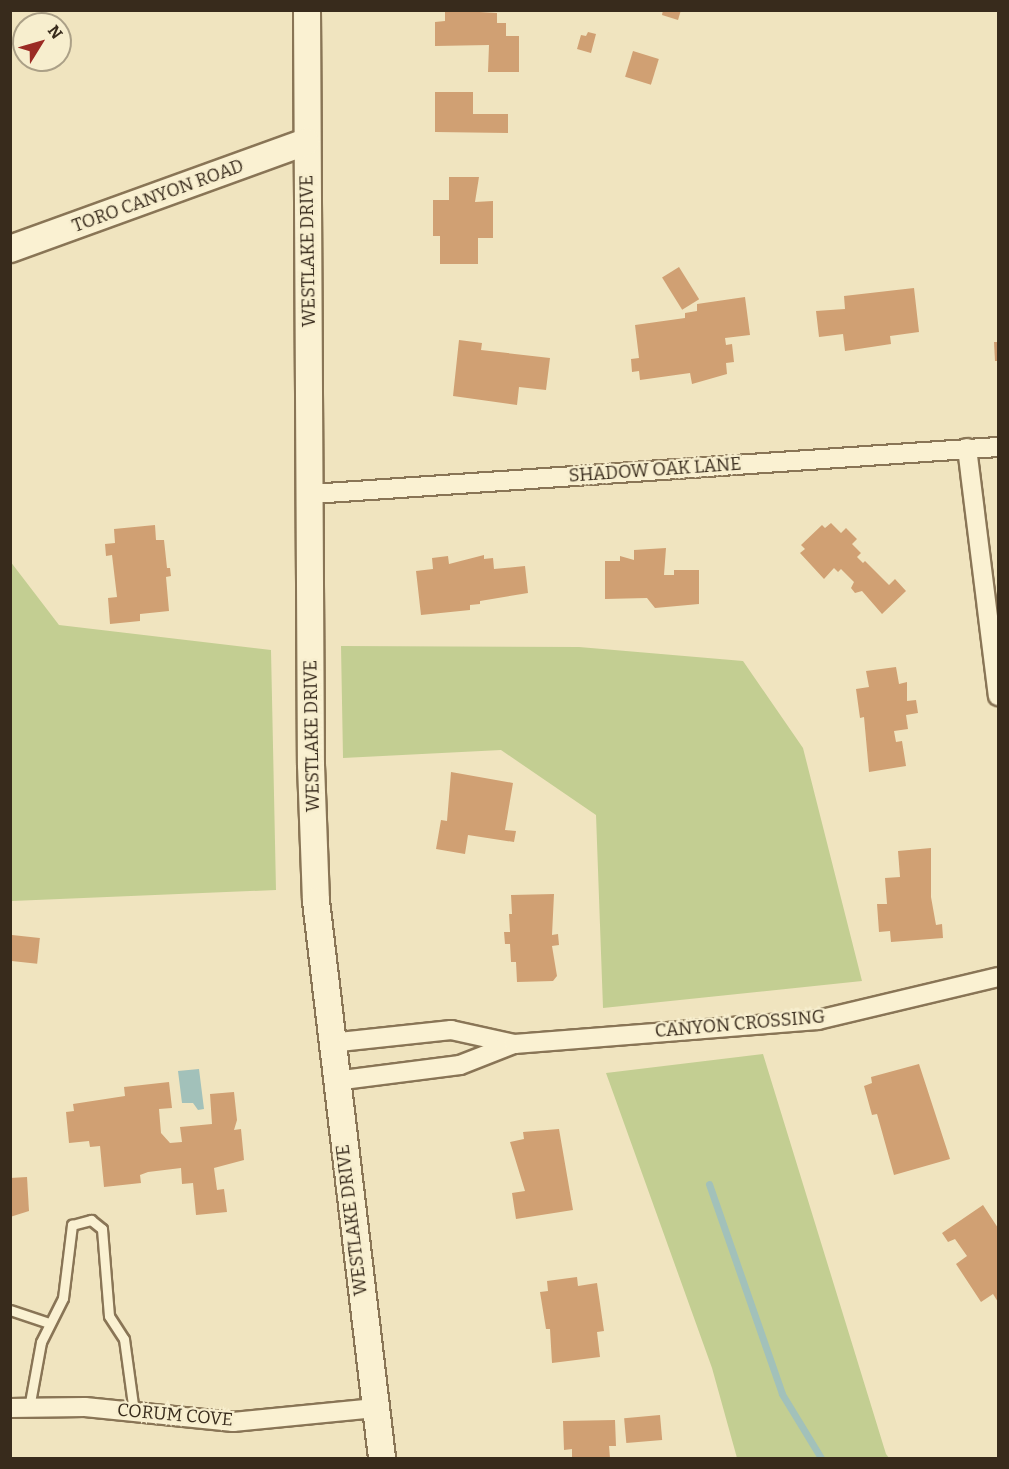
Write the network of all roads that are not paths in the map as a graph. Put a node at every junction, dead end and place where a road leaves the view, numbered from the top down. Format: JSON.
{"nodes":[{"id":1,"x":308,"y":10,"type":"edge"},
{"id":2,"x":306,"y":142,"type":"junction"},
{"id":3,"x":10,"y":249,"type":"edge"},
{"id":4,"x":999,"y":447,"type":"edge"},
{"id":5,"x":967,"y":448,"type":"junction"},
{"id":6,"x":312,"y":494,"type":"junction"},
{"id":7,"x":999,"y":696,"type":"edge"},
{"id":8,"x":999,"y":977,"type":"edge"},
{"id":9,"x":330,"y":1043,"type":"junction"},
{"id":10,"x":514,"y":1044,"type":"junction"},
{"id":11,"x":335,"y":1081,"type":"junction"},
{"id":12,"x":10,"y":1310,"type":"edge"},
{"id":13,"x":49,"y":1323,"type":"junction"},
{"id":14,"x":10,"y":1408,"type":"edge"},
{"id":15,"x":29,"y":1408,"type":"junction"},
{"id":16,"x":375,"y":1408,"type":"junction"},
{"id":17,"x":134,"y":1412,"type":"junction"},
{"id":18,"x":382,"y":1458,"type":"edge"}],
"edges":[{"from":1,"to":2,"type":"street","name":"WESTLAKE DRIVE"},
{"from":2,"to":3,"type":"street","name":"TORO CANYON ROAD"},
{"from":2,"to":6,"type":"street","name":"WESTLAKE DRIVE"},
{"from":4,"to":5,"type":"street","name":"SHADOW OAK LANE"},
{"from":5,"to":6,"type":"street","name":"SHADOW OAK LANE"},
{"from":5,"to":7,"type":"street"},
{"from":6,"to":9,"type":"street","name":"WESTLAKE DRIVE"},
{"from":8,"to":10,"type":"street","name":"CANYON CROSSING"},
{"from":9,"to":10,"type":"street","name":"CANYON CROSSING"},
{"from":9,"to":11,"type":"street","name":"WESTLAKE DRIVE"},
{"from":10,"to":11,"type":"street","name":"CANYON CROSSING"},
{"from":11,"to":16,"type":"street","name":"WESTLAKE DRIVE"},
{"from":12,"to":13,"type":"lane"},
{"from":13,"to":15,"type":"lane"},
{"from":13,"to":17,"type":"lane"},
{"from":14,"to":15,"type":"street","name":"CORUM COVE"},
{"from":15,"to":17,"type":"street","name":"CORUM COVE"},
{"from":16,"to":17,"type":"street","name":"CORUM COVE"},
{"from":16,"to":18,"type":"street","name":"WESTLAKE DRIVE"}]}
